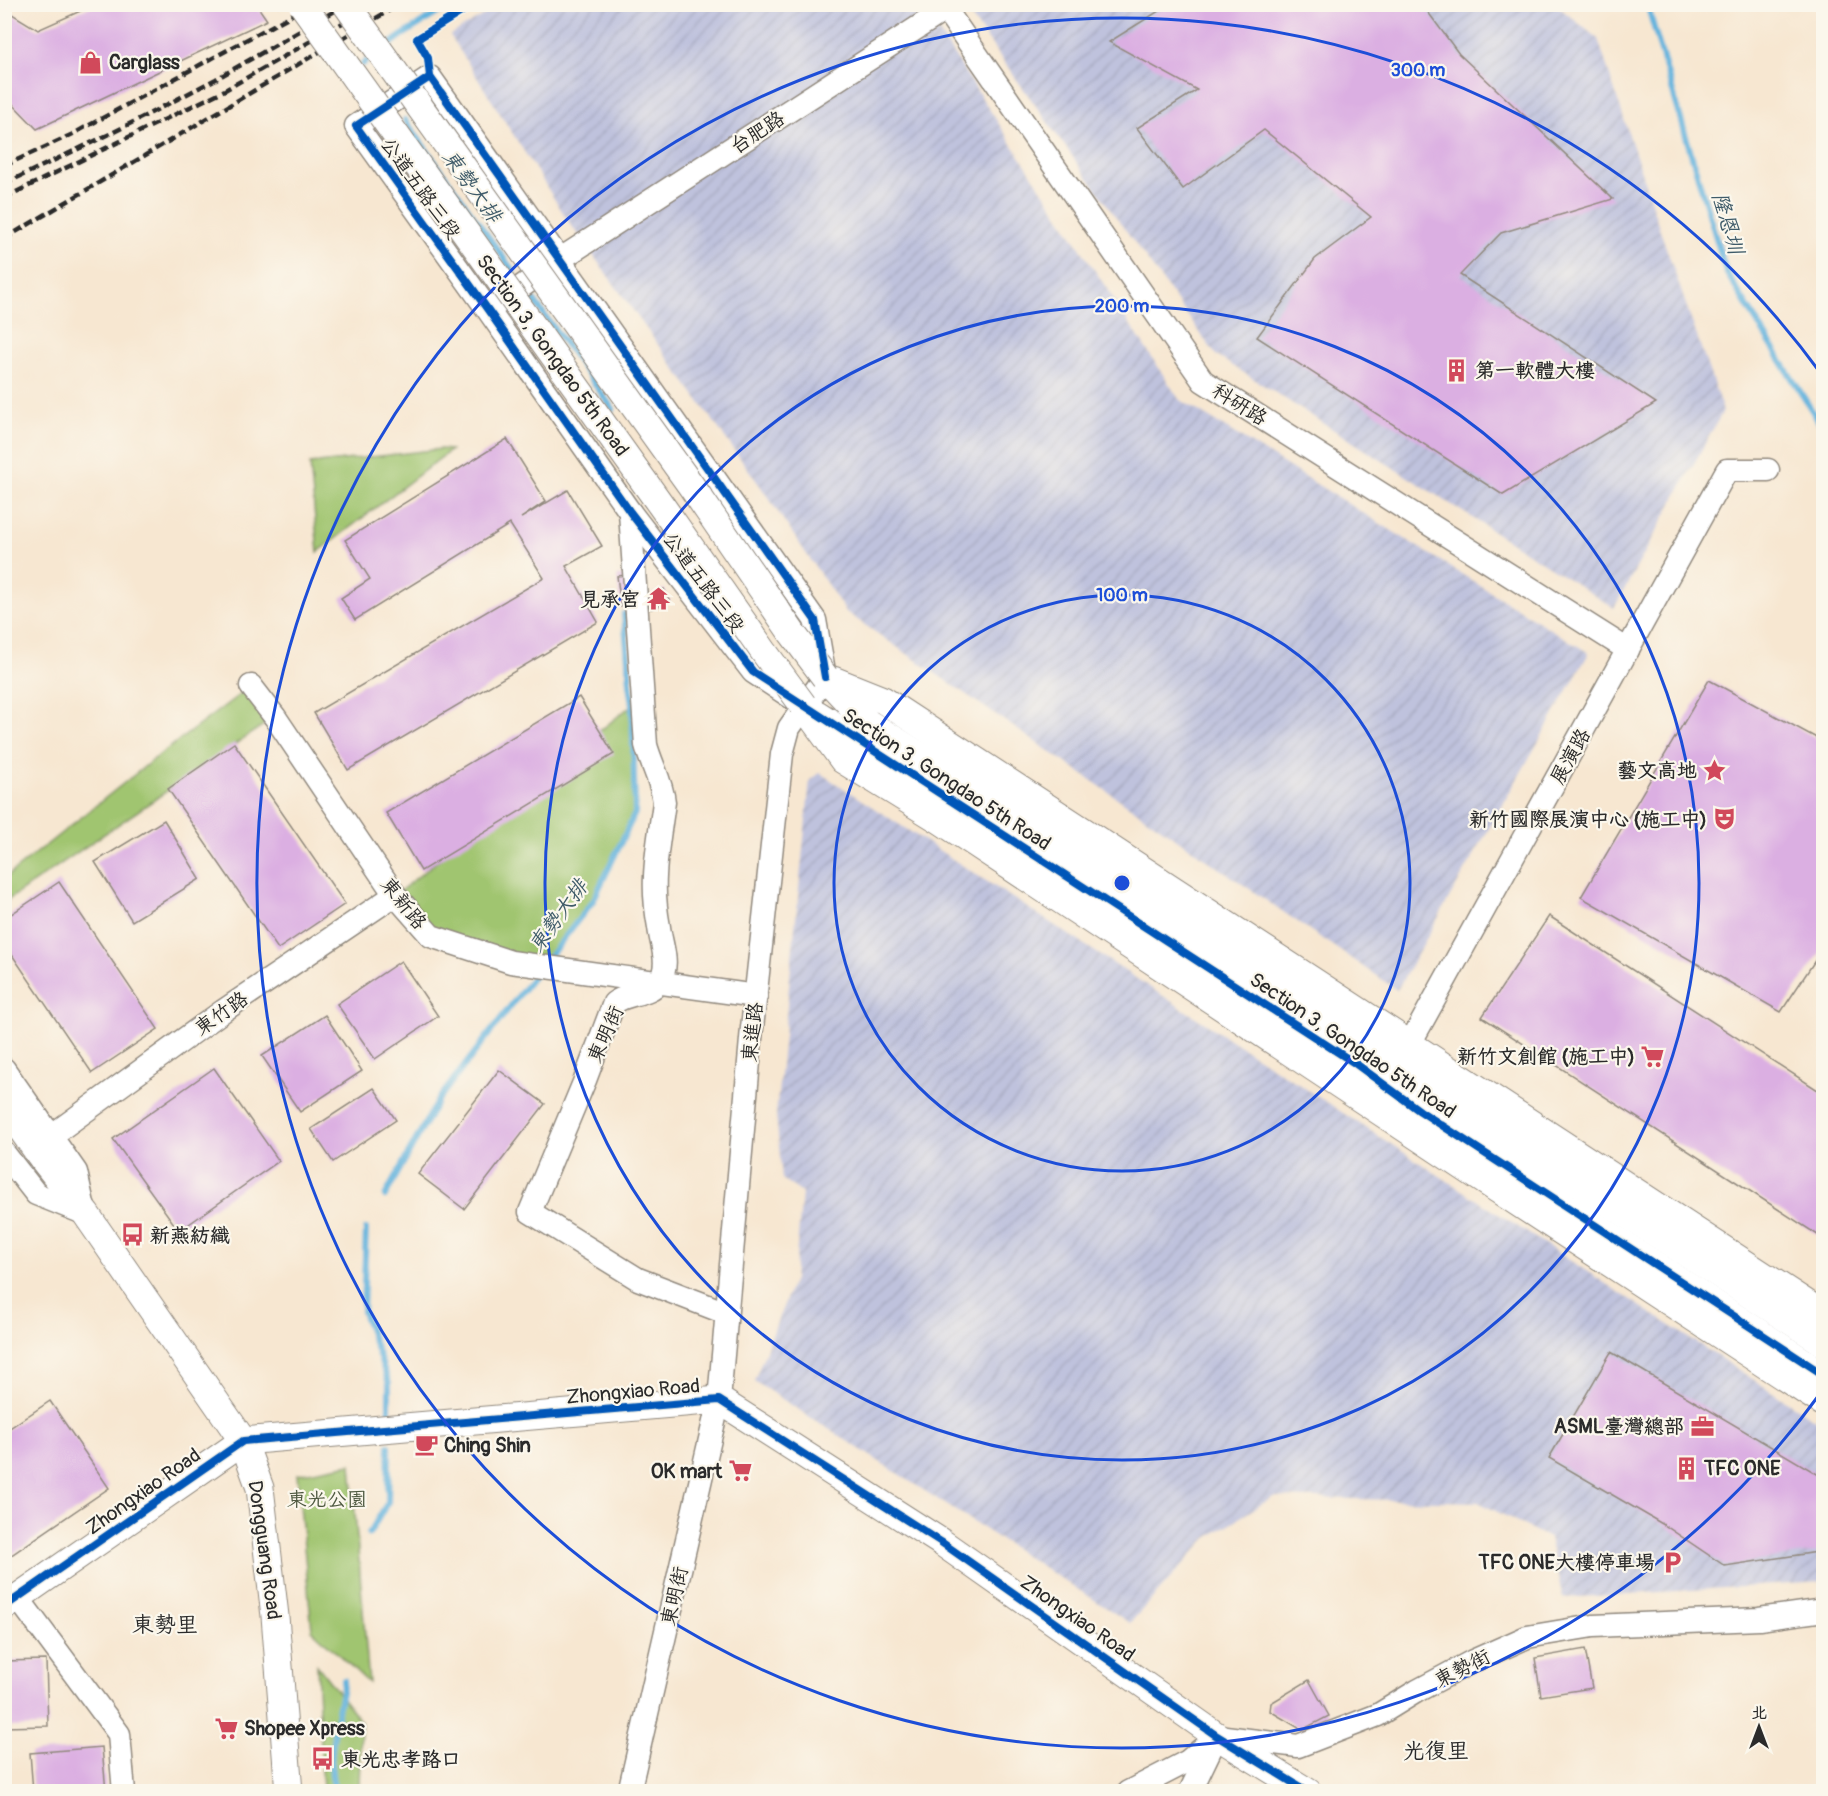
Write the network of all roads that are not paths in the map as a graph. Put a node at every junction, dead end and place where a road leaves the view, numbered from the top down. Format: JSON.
{"nodes":[{"id":1,"x":302,"y":4,"type":"edge"},
{"id":2,"x":346,"y":4,"type":"edge"},
{"id":3,"x":950,"y":7,"type":"edge"},
{"id":4,"x":559,"y":260,"type":"junction"},
{"id":5,"x":488,"y":310,"type":"junction"},
{"id":6,"x":1768,"y":470,"type":"dead end"},
{"id":7,"x":630,"y":512,"type":"junction"},
{"id":8,"x":1628,"y":650,"type":"junction"},
{"id":9,"x":825,"y":677,"type":"junction"},
{"id":10,"x":251,"y":686,"type":"dead end"},
{"id":11,"x":803,"y":705,"type":"junction"},
{"id":12,"x":395,"y":895,"type":"junction"},
{"id":13,"x":659,"y":983,"type":"junction"},
{"id":14,"x":756,"y":996,"type":"junction"},
{"id":15,"x":4,"y":1069,"type":"edge"},
{"id":16,"x":1392,"y":1076,"type":"junction"},
{"id":17,"x":4,"y":1106,"type":"edge"},
{"id":18,"x":51,"y":1136,"type":"junction"},
{"id":19,"x":4,"y":1153,"type":"edge"},
{"id":20,"x":86,"y":1214,"type":"junction"},
{"id":21,"x":726,"y":1313,"type":"junction"},
{"id":22,"x":1824,"y":1316,"type":"edge"},
{"id":23,"x":1824,"y":1342,"type":"edge"},
{"id":24,"x":1824,"y":1375,"type":"edge"},
{"id":25,"x":719,"y":1400,"type":"junction"},
{"id":26,"x":1824,"y":1403,"type":"edge"},
{"id":27,"x":243,"y":1441,"type":"junction"},
{"id":28,"x":11,"y":1602,"type":"edge"},
{"id":29,"x":1824,"y":1610,"type":"edge"},
{"id":30,"x":1217,"y":1736,"type":"junction"},
{"id":31,"x":124,"y":1791,"type":"edge"},
{"id":32,"x":289,"y":1791,"type":"edge"},
{"id":33,"x":629,"y":1791,"type":"edge"},
{"id":34,"x":1128,"y":1791,"type":"edge"},
{"id":35,"x":1190,"y":1791,"type":"edge"},
{"id":36,"x":1308,"y":1791,"type":"edge"}],
"edges":[{"from":1,"to":11,"type":"street","name":"Section 3, Gongdao 5th Road","bridge":true},
{"from":2,"to":9,"type":"street","name":"Section 3, Gongdao 5th Road","bridge":true},
{"from":3,"to":4,"type":"street","name":"台肥路"},
{"from":3,"to":8,"type":"street","name":"科研路"},
{"from":4,"to":5,"type":"street","name":"台肥路"},
{"from":4,"to":5,"type":"street","name":"公道五路三段"},
{"from":4,"to":9,"type":"street","name":"公道五路三段"},
{"from":5,"to":7,"type":"street","name":"公道五路三段"},
{"from":6,"to":8,"type":"street","name":"展演路"},
{"from":7,"to":11,"type":"street","name":"公道五路三段"},
{"from":7,"to":13,"type":"street"},
{"from":8,"to":16,"type":"street","name":"展演路"},
{"from":9,"to":11,"type":"street","name":"東進路"},
{"from":9,"to":16,"type":"street","name":"Section 3, Gongdao 5th Road"},
{"from":10,"to":12,"type":"street","name":"東新路"},
{"from":11,"to":14,"type":"street","name":"東進路"},
{"from":11,"to":16,"type":"street","name":"Section 3, Gongdao 5th Road"},
{"from":12,"to":13,"type":"street","name":"東新路"},
{"from":12,"to":18,"type":"street","name":"東竹路"},
{"from":13,"to":14,"type":"street","name":"東新路"},
{"from":13,"to":21,"type":"street","name":"東明街"},
{"from":14,"to":21,"type":"street","name":"東進路"},
{"from":15,"to":18,"type":"street","name":"Dongguang Road"},
{"from":16,"to":22,"type":"street","name":"Section 3, Gongdao 5th Road"},
{"from":16,"to":23,"type":"street","name":"Section 3, Gongdao 5th Road"},
{"from":16,"to":24,"type":"street","name":"Section 3, Gongdao 5th Road"},
{"from":16,"to":26,"type":"street","name":"Section 3, Gongdao 5th Road"},
{"from":17,"to":20,"type":"street"},
{"from":18,"to":20,"type":"street","name":"Dongguang Road"},
{"from":19,"to":20,"type":"street"},
{"from":20,"to":27,"type":"street","name":"Dongguang Road"},
{"from":21,"to":25,"type":"street","name":"東進路"},
{"from":25,"to":27,"type":"street","name":"Zhongxiao Road"},
{"from":25,"to":30,"type":"street","name":"Zhongxiao Road"},
{"from":25,"to":33,"type":"street","name":"東明街"},
{"from":27,"to":28,"type":"street","name":"Zhongxiao Road"},
{"from":27,"to":32,"type":"street","name":"Dongguang Road"},
{"from":28,"to":31,"type":"street"},
{"from":29,"to":30,"type":"street","name":"東勢街"},
{"from":30,"to":34,"type":"street"},
{"from":30,"to":35,"type":"street"},
{"from":30,"to":36,"type":"street","name":"Zhongxiao Road"}]}
